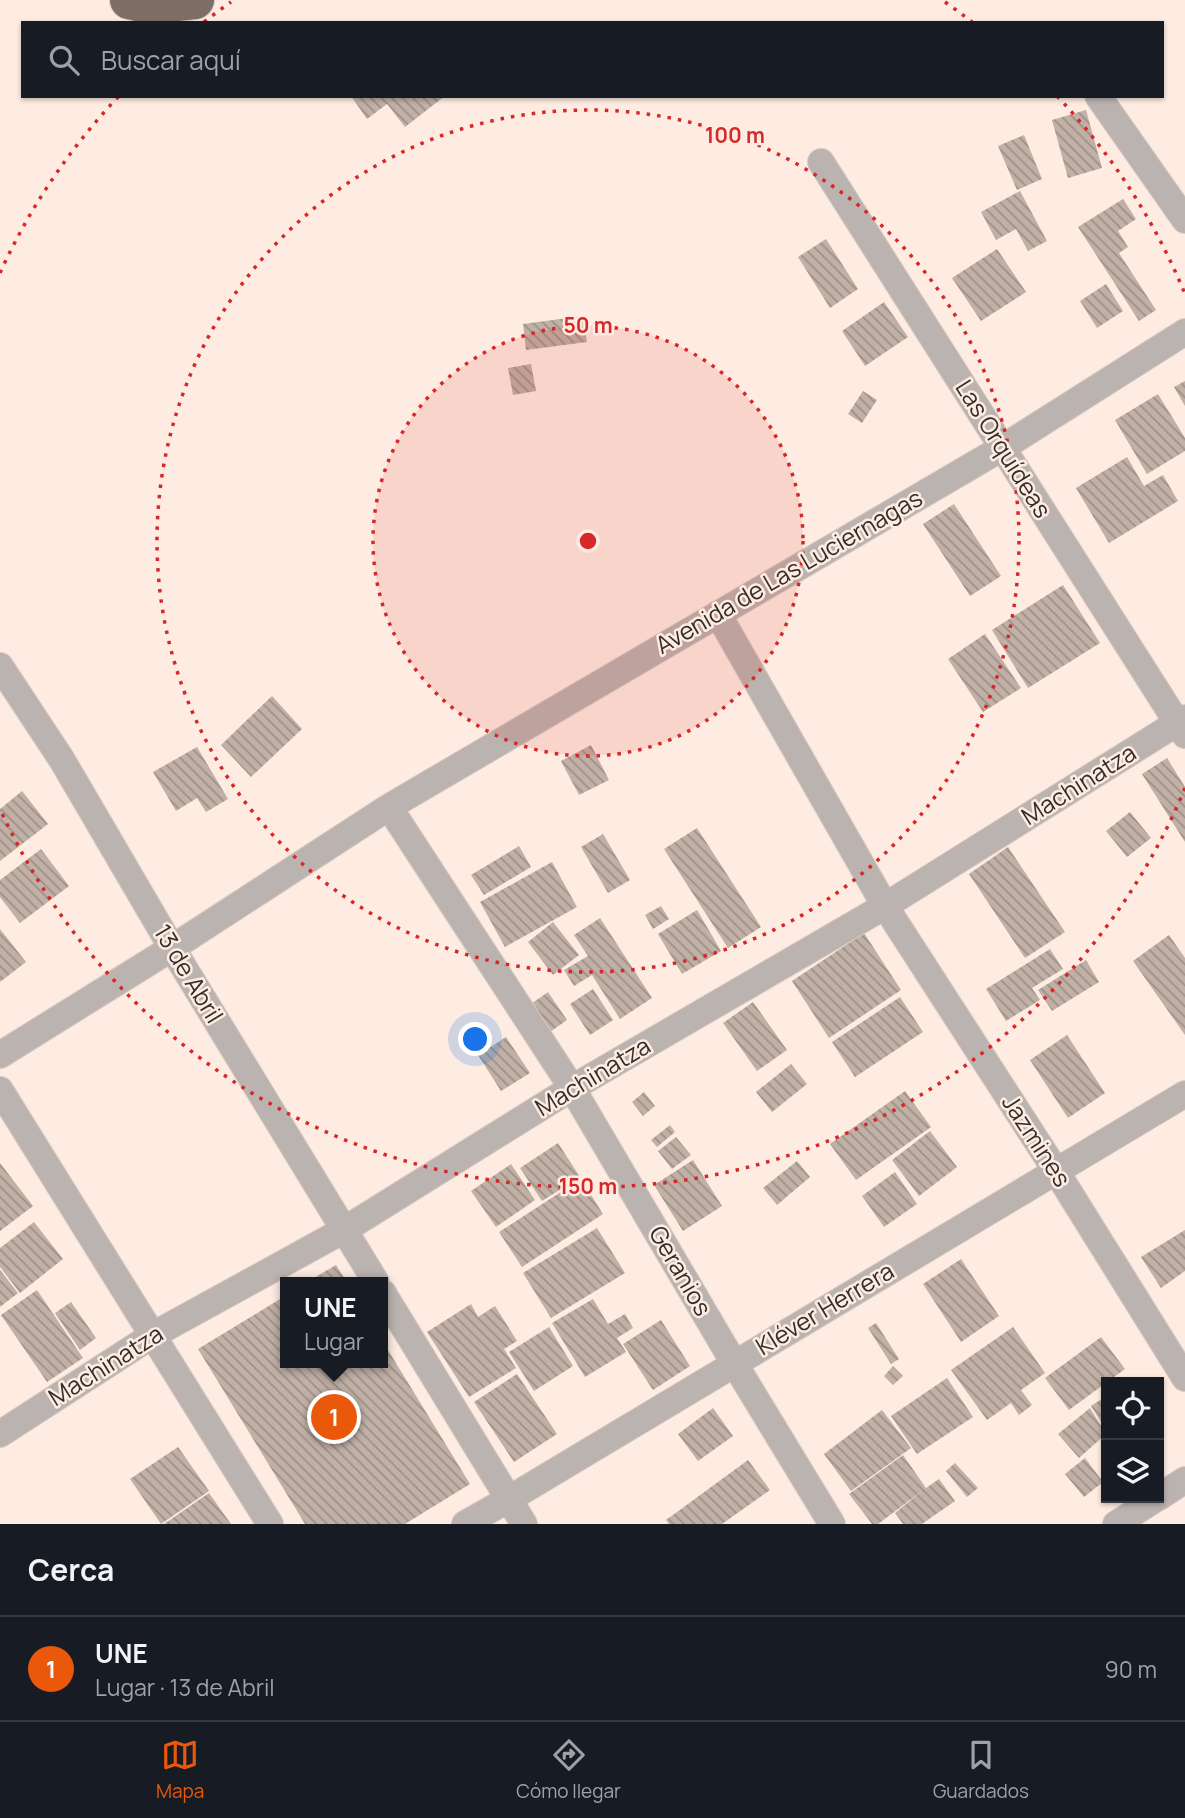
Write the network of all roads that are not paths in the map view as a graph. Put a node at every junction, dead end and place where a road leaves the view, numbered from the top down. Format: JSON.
{"nodes":[{"id":1,"x":129,"y":0,"type":"edge"},
{"id":2,"x":195,"y":0,"type":"edge"},
{"id":3,"x":1099,"y":98,"type":"edge"},
{"id":4,"x":821,"y":162,"type":"dead end"},
{"id":5,"x":1185,"y":220,"type":"edge"},
{"id":6,"x":1185,"y":332,"type":"edge"},
{"id":7,"x":1002,"y":447,"type":"junction"},
{"id":8,"x":718,"y":614,"type":"junction"},
{"id":9,"x":3,"y":679,"type":"edge"},
{"id":10,"x":1182,"y":726,"type":"edge"},
{"id":11,"x":389,"y":807,"type":"junction"},
{"id":12,"x":885,"y":906,"type":"junction"},
{"id":13,"x":172,"y":948,"type":"junction"},
{"id":14,"x":0,"y":1055,"type":"edge"},
{"id":15,"x":572,"y":1088,"type":"junction"},
{"id":16,"x":0,"y":1090,"type":"edge"},
{"id":17,"x":1185,"y":1094,"type":"edge"},
{"id":18,"x":1056,"y":1171,"type":"junction"},
{"id":19,"x":344,"y":1230,"type":"junction"},
{"id":20,"x":373,"y":1277,"type":"edge"},
{"id":21,"x":388,"y":1301,"type":"edge"},
{"id":22,"x":153,"y":1335,"type":"junction"},
{"id":23,"x":734,"y":1363,"type":"junction"},
{"id":24,"x":1185,"y":1378,"type":"edge"},
{"id":25,"x":0,"y":1434,"type":"edge"},
{"id":26,"x":1185,"y":1480,"type":"edge"},
{"id":27,"x":1164,"y":1493,"type":"edge"},
{"id":28,"x":509,"y":1499,"type":"junction"},
{"id":29,"x":1149,"y":1503,"type":"edge"},
{"id":30,"x":270,"y":1524,"type":"edge"},
{"id":31,"x":465,"y":1524,"type":"edge"},
{"id":32,"x":524,"y":1524,"type":"edge"},
{"id":33,"x":832,"y":1524,"type":"edge"},
{"id":34,"x":1116,"y":1524,"type":"edge"}],
"edges":[{"from":1,"to":2,"type":"highway"},
{"from":3,"to":5,"type":"street"},
{"from":4,"to":7,"type":"street","name":"Las Orquídeas"},
{"from":6,"to":7,"type":"street","name":"Avenida de Las Luciernagas"},
{"from":7,"to":8,"type":"street","name":"Avenida de Las Luciernagas"},
{"from":7,"to":10,"type":"street","name":"Las Orquídeas"},
{"from":8,"to":11,"type":"street","name":"Avenida de Las Luciernagas"},
{"from":8,"to":12,"type":"street","name":"Jazmines"},
{"from":9,"to":13,"type":"street","name":"13 de Abril"},
{"from":10,"to":12,"type":"street","name":"Machinatza"},
{"from":11,"to":13,"type":"street","name":"Avenida de Las Luciernagas"},
{"from":11,"to":15,"type":"street","name":"Geranios"},
{"from":12,"to":15,"type":"street","name":"Machinatza"},
{"from":12,"to":18,"type":"street","name":"Jazmines"},
{"from":13,"to":14,"type":"street","name":"Avenida de Las Luciernagas"},
{"from":13,"to":19,"type":"street","name":"13 de Abril"},
{"from":15,"to":19,"type":"street","name":"Machinatza"},
{"from":15,"to":23,"type":"street","name":"Geranios"},
{"from":16,"to":22,"type":"street"},
{"from":17,"to":18,"type":"street","name":"Kléver Herrera"},
{"from":18,"to":23,"type":"street","name":"Kléver Herrera"},
{"from":18,"to":24,"type":"street","name":"Jazmines"},
{"from":19,"to":20,"type":"street","name":"13 de Abril"},
{"from":19,"to":22,"type":"street","name":"Machinatza"},
{"from":21,"to":28,"type":"street"},
{"from":22,"to":25,"type":"street","name":"Machinatza"},
{"from":22,"to":30,"type":"street"},
{"from":23,"to":28,"type":"street","name":"Kléver Herrera"},
{"from":23,"to":33,"type":"street","name":"Geranios"},
{"from":26,"to":27,"type":"street"},
{"from":28,"to":31,"type":"street","name":"Kléver Herrera"},
{"from":28,"to":32,"type":"street"},
{"from":29,"to":34,"type":"street"}]}
